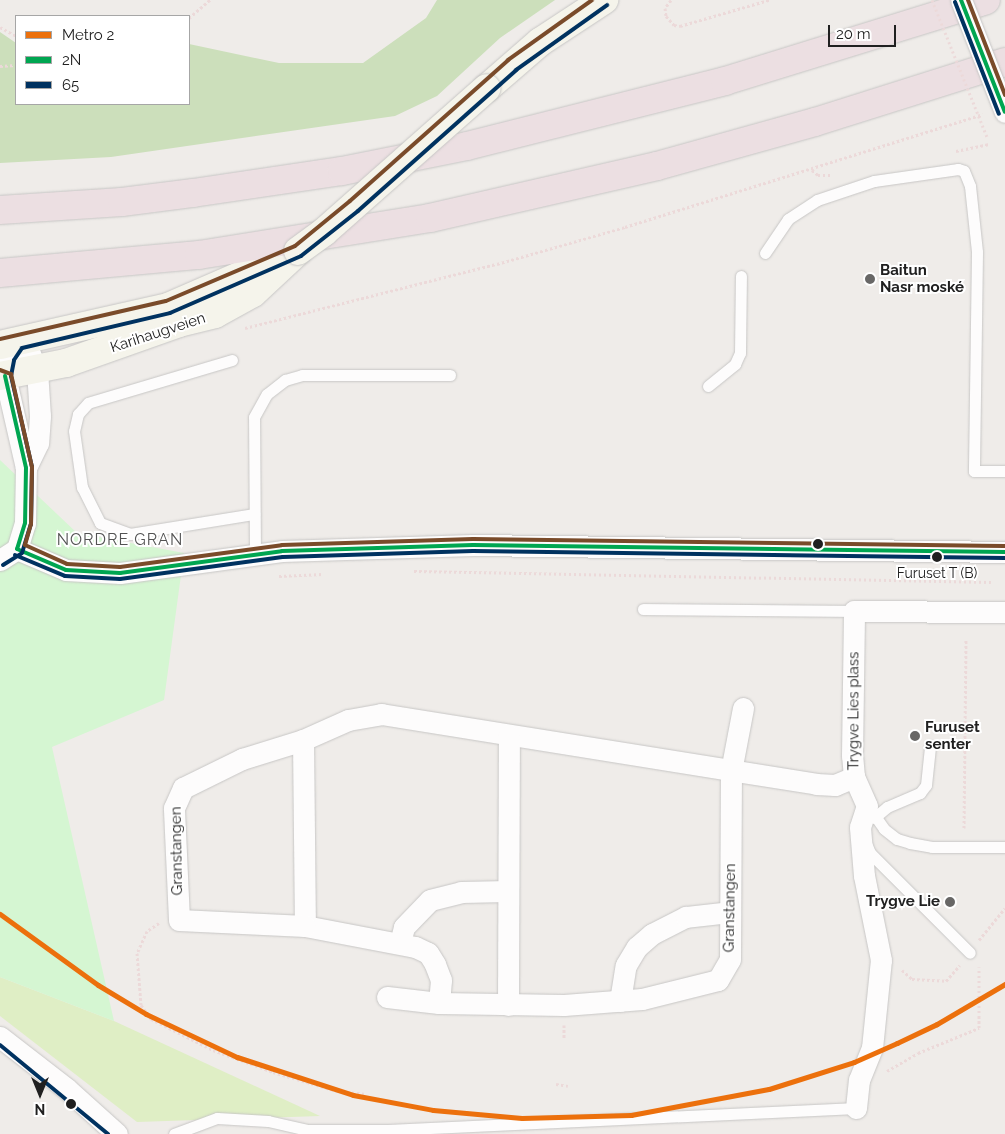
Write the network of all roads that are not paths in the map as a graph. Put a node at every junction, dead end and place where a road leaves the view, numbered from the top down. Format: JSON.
{"nodes":[{"id":1,"x":604,"y":0,"type":"edge"},
{"id":2,"x":961,"y":0,"type":"edge"},
{"id":3,"x":986,"y":0,"type":"edge"},
{"id":4,"x":1005,"y":62,"type":"edge"},
{"id":5,"x":996,"y":112,"type":"edge"},
{"id":6,"x":0,"y":210,"type":"edge"},
{"id":7,"x":298,"y":251,"type":"junction"},
{"id":8,"x":765,"y":253,"type":"dead end"},
{"id":9,"x":0,"y":273,"type":"edge"},
{"id":10,"x":740,"y":276,"type":"dead end"},
{"id":11,"x":9,"y":343,"type":"edge"},
{"id":12,"x":232,"y":360,"type":"dead end"},
{"id":13,"x":37,"y":370,"type":"junction"},
{"id":14,"x":450,"y":375,"type":"dead end"},
{"id":15,"x":3,"y":376,"type":"edge"},
{"id":16,"x":708,"y":386,"type":"dead end"},
{"id":17,"x":26,"y":468,"type":"junction"},
{"id":18,"x":1005,"y":471,"type":"edge"},
{"id":19,"x":254,"y":514,"type":"junction"},
{"id":20,"x":1005,"y":552,"type":"edge"},
{"id":21,"x":255,"y":553,"type":"junction"},
{"id":22,"x":8,"y":555,"type":"edge"},
{"id":23,"x":643,"y":610,"type":"dead end"},
{"id":24,"x":854,"y":611,"type":"junction"},
{"id":25,"x":1005,"y":612,"type":"edge"},
{"id":26,"x":743,"y":708,"type":"dead end"},
{"id":27,"x":509,"y":736,"type":"junction"},
{"id":28,"x":303,"y":740,"type":"junction"},
{"id":29,"x":930,"y":746,"type":"dead end"},
{"id":30,"x":731,"y":771,"type":"junction"},
{"id":31,"x":854,"y":778,"type":"junction"},
{"id":32,"x":867,"y":817,"type":"junction"},
{"id":33,"x":1005,"y":847,"type":"edge"},
{"id":34,"x":508,"y":891,"type":"junction"},
{"id":35,"x":730,"y":912,"type":"junction"},
{"id":36,"x":305,"y":926,"type":"junction"},
{"id":37,"x":400,"y":943,"type":"junction"},
{"id":38,"x":976,"y":955,"type":"road end"},
{"id":39,"x":387,"y":997,"type":"dead end"},
{"id":40,"x":620,"y":1001,"type":"junction"},
{"id":41,"x":439,"y":1003,"type":"junction"},
{"id":42,"x":508,"y":1005,"type":"junction"},
{"id":43,"x":0,"y":1037,"type":"edge"},
{"id":44,"x":857,"y":1098,"type":"joint"},
{"id":45,"x":117,"y":1134,"type":"edge"},
{"id":46,"x":174,"y":1134,"type":"edge"}],
"edges":[{"from":1,"to":7,"type":"main road","name":"Karihaugveien","bridge":true},
{"from":2,"to":5,"type":"street","bridge":true},
{"from":3,"to":6,"type":"highway"},
{"from":4,"to":9,"type":"highway"},
{"from":7,"to":11,"type":"main road","name":"Karihaugveien"},
{"from":7,"to":13,"type":"main road","name":"Karihaugveien"},
{"from":8,"to":18,"type":"lane"},
{"from":10,"to":16,"type":"lane"},
{"from":11,"to":13,"type":"street"},
{"from":11,"to":15,"type":"street"},
{"from":12,"to":19,"type":"lane"},
{"from":13,"to":15,"type":"main road","name":"Karihaugveien"},
{"from":13,"to":17,"type":"street"},
{"from":14,"to":19,"type":"lane"},
{"from":15,"to":17,"type":"street"},
{"from":17,"to":22,"type":"street"},
{"from":19,"to":21,"type":"lane"},
{"from":20,"to":21,"type":"street"},
{"from":21,"to":22,"type":"street"},
{"from":23,"to":24,"type":"lane"},
{"from":24,"to":25,"type":"street"},
{"from":24,"to":31,"type":"street","name":"Trygve Lies plass"},
{"from":26,"to":30,"type":"street"},
{"from":27,"to":28,"type":"street","name":"Granstangen"},
{"from":27,"to":30,"type":"street","name":"Granstangen"},
{"from":27,"to":34,"type":"street"},
{"from":28,"to":36,"type":"street"},
{"from":28,"to":36,"type":"street","name":"Granstangen"},
{"from":29,"to":32,"type":"lane"},
{"from":30,"to":31,"type":"street","name":"Granstangen"},
{"from":30,"to":35,"type":"street","name":"Granstangen"},
{"from":31,"to":32,"type":"street","name":"Trygve Lies plass"},
{"from":32,"to":33,"type":"lane","name":"Trygve Lies plass"},
{"from":32,"to":38,"type":"lane"},
{"from":32,"to":44,"type":"street"},
{"from":34,"to":37,"type":"street"},
{"from":34,"to":42,"type":"street"},
{"from":35,"to":40,"type":"street"},
{"from":35,"to":40,"type":"street","name":"Granstangen"},
{"from":36,"to":37,"type":"street"},
{"from":37,"to":41,"type":"street"},
{"from":39,"to":41,"type":"street","name":"Granstangen"},
{"from":40,"to":42,"type":"street","name":"Granstangen"},
{"from":41,"to":42,"type":"street","name":"Granstangen"},
{"from":43,"to":45,"type":"street"},
{"from":44,"to":46,"type":"lane"}]}
